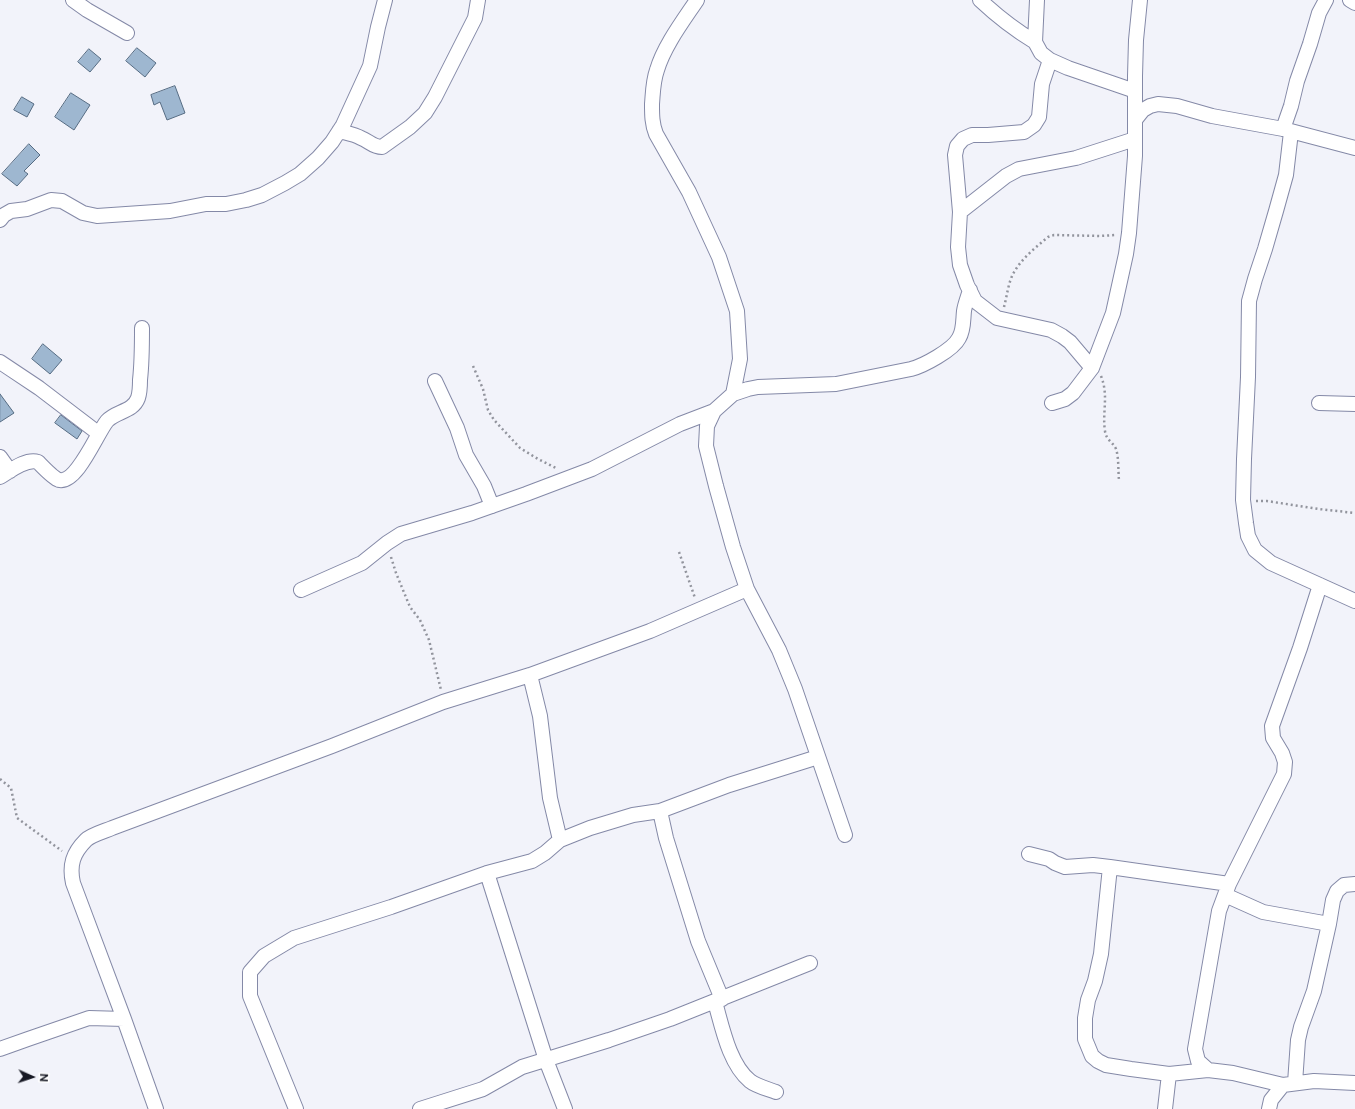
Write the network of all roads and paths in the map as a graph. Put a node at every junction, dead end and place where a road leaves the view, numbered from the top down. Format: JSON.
{"nodes":[{"id":1,"x":73,"y":0,"type":"edge"},
{"id":2,"x":385,"y":0,"type":"edge"},
{"id":3,"x":478,"y":0,"type":"edge"},
{"id":4,"x":698,"y":0,"type":"edge"},
{"id":5,"x":980,"y":0,"type":"edge"},
{"id":6,"x":1037,"y":0,"type":"edge"},
{"id":7,"x":1140,"y":0,"type":"edge"},
{"id":8,"x":1326,"y":0,"type":"edge"},
{"id":9,"x":1350,"y":0,"type":"edge"},
{"id":10,"x":1355,"y":3,"type":"edge"},
{"id":11,"x":127,"y":33,"type":"dead end"},
{"id":12,"x":1035,"y":42,"type":"junction"},
{"id":13,"x":1050,"y":60,"type":"junction"},
{"id":14,"x":1135,"y":91,"type":"junction"},
{"id":15,"x":1135,"y":120,"type":"junction"},
{"id":16,"x":1287,"y":130,"type":"junction"},
{"id":17,"x":339,"y":131,"type":"junction"},
{"id":18,"x":1135,"y":139,"type":"junction"},
{"id":19,"x":1355,"y":148,"type":"edge"},
{"id":20,"x":960,"y":212,"type":"junction"},
{"id":21,"x":0,"y":220,"type":"edge"},
{"id":22,"x":1129,"y":233,"type":"junction"},
{"id":23,"x":970,"y":290,"type":"junction"},
{"id":24,"x":1001,"y":319,"type":"junction"},
{"id":25,"x":142,"y":328,"type":"dead end"},
{"id":26,"x":0,"y":362,"type":"edge"},
{"id":27,"x":473,"y":366,"type":"dead end"},
{"id":28,"x":1092,"y":368,"type":"junction"},
{"id":29,"x":435,"y":381,"type":"dead end"},
{"id":30,"x":733,"y":394,"type":"junction"},
{"id":31,"x":1052,"y":403,"type":"dead end"},
{"id":32,"x":1319,"y":403,"type":"dead end"},
{"id":33,"x":1355,"y":404,"type":"edge"},
{"id":34,"x":714,"y":411,"type":"junction"},
{"id":35,"x":98,"y":433,"type":"junction"},
{"id":36,"x":0,"y":457,"type":"edge"},
{"id":37,"x":5,"y":474,"type":"edge"},
{"id":38,"x":576,"y":475,"type":"junction"},
{"id":39,"x":1119,"y":480,"type":"dead end"},
{"id":40,"x":1243,"y":500,"type":"junction"},
{"id":41,"x":492,"y":506,"type":"junction"},
{"id":42,"x":1355,"y":513,"type":"edge"},
{"id":43,"x":387,"y":543,"type":"junction"},
{"id":44,"x":678,"y":552,"type":"dead end"},
{"id":45,"x":1320,"y":585,"type":"junction"},
{"id":46,"x":747,"y":589,"type":"junction"},
{"id":47,"x":301,"y":590,"type":"dead end"},
{"id":48,"x":1355,"y":601,"type":"edge"},
{"id":49,"x":699,"y":610,"type":"junction"},
{"id":50,"x":530,"y":675,"type":"junction"},
{"id":51,"x":443,"y":702,"type":"junction"},
{"id":52,"x":818,"y":757,"type":"junction"},
{"id":53,"x":0,"y":779,"type":"edge"},
{"id":54,"x":660,"y":811,"type":"junction"},
{"id":55,"x":845,"y":835,"type":"dead end"},
{"id":56,"x":560,"y":840,"type":"junction"},
{"id":57,"x":1029,"y":854,"type":"dead end"},
{"id":58,"x":72,"y":859,"type":"junction"},
{"id":59,"x":1110,"y":867,"type":"junction"},
{"id":60,"x":487,"y":874,"type":"junction"},
{"id":61,"x":1355,"y":884,"type":"edge"},
{"id":62,"x":1227,"y":890,"type":"junction"},
{"id":63,"x":1329,"y":924,"type":"junction"},
{"id":64,"x":810,"y":963,"type":"dead end"},
{"id":65,"x":718,"y":1000,"type":"junction"},
{"id":66,"x":124,"y":1019,"type":"junction"},
{"id":67,"x":0,"y":1050,"type":"edge"},
{"id":68,"x":546,"y":1060,"type":"junction"},
{"id":69,"x":1208,"y":1070,"type":"junction"},
{"id":70,"x":1168,"y":1074,"type":"junction"},
{"id":71,"x":1355,"y":1082,"type":"edge"},
{"id":72,"x":1289,"y":1084,"type":"junction"},
{"id":73,"x":776,"y":1092,"type":"dead end"},
{"id":74,"x":156,"y":1109,"type":"edge"},
{"id":75,"x":296,"y":1109,"type":"edge"},
{"id":76,"x":420,"y":1109,"type":"edge"},
{"id":77,"x":565,"y":1109,"type":"edge"},
{"id":78,"x":1165,"y":1109,"type":"edge"},
{"id":79,"x":1269,"y":1109,"type":"edge"}],
"edges":[{"from":1,"to":11,"type":"street"},
{"from":2,"to":17,"type":"street"},
{"from":3,"to":17,"type":"street"},
{"from":4,"to":30,"type":"street"},
{"from":5,"to":12,"type":"street"},
{"from":6,"to":12,"type":"street"},
{"from":7,"to":14,"type":"street"},
{"from":8,"to":16,"type":"street"},
{"from":9,"to":10,"type":"street"},
{"from":12,"to":13,"type":"street"},
{"from":13,"to":14,"type":"street"},
{"from":13,"to":20,"type":"street"},
{"from":14,"to":15,"type":"street"},
{"from":15,"to":16,"type":"street"},
{"from":15,"to":18,"type":"street"},
{"from":16,"to":19,"type":"street"},
{"from":16,"to":40,"type":"street"},
{"from":17,"to":21,"type":"street"},
{"from":18,"to":20,"type":"street"},
{"from":18,"to":22,"type":"street"},
{"from":20,"to":23,"type":"street"},
{"from":22,"to":24,"type":"path"},
{"from":22,"to":28,"type":"street"},
{"from":23,"to":24,"type":"street"},
{"from":23,"to":30,"type":"street"},
{"from":24,"to":28,"type":"street"},
{"from":25,"to":35,"type":"street"},
{"from":26,"to":35,"type":"street"},
{"from":27,"to":38,"type":"path"},
{"from":28,"to":31,"type":"street"},
{"from":28,"to":39,"type":"path"},
{"from":29,"to":41,"type":"street"},
{"from":30,"to":34,"type":"street"},
{"from":32,"to":33,"type":"street"},
{"from":34,"to":38,"type":"street"},
{"from":34,"to":46,"type":"street"},
{"from":35,"to":37,"type":"street"},
{"from":36,"to":37,"type":"street"},
{"from":38,"to":41,"type":"street"},
{"from":40,"to":42,"type":"path"},
{"from":40,"to":45,"type":"street"},
{"from":41,"to":43,"type":"street"},
{"from":43,"to":47,"type":"street"},
{"from":43,"to":51,"type":"path"},
{"from":44,"to":49,"type":"path"},
{"from":45,"to":48,"type":"street"},
{"from":45,"to":62,"type":"street"},
{"from":46,"to":49,"type":"street"},
{"from":46,"to":52,"type":"street"},
{"from":49,"to":50,"type":"street"},
{"from":50,"to":51,"type":"street"},
{"from":50,"to":56,"type":"street"},
{"from":51,"to":58,"type":"street"},
{"from":52,"to":54,"type":"street"},
{"from":52,"to":55,"type":"street"},
{"from":53,"to":58,"type":"path"},
{"from":54,"to":56,"type":"street"},
{"from":54,"to":65,"type":"street"},
{"from":56,"to":60,"type":"street"},
{"from":57,"to":59,"type":"street"},
{"from":58,"to":66,"type":"street"},
{"from":59,"to":62,"type":"street"},
{"from":59,"to":70,"type":"street"},
{"from":60,"to":68,"type":"street"},
{"from":60,"to":75,"type":"street"},
{"from":61,"to":63,"type":"street"},
{"from":62,"to":63,"type":"street"},
{"from":62,"to":69,"type":"street"},
{"from":63,"to":72,"type":"street"},
{"from":64,"to":65,"type":"street"},
{"from":65,"to":68,"type":"street"},
{"from":65,"to":73,"type":"street"},
{"from":66,"to":67,"type":"street"},
{"from":66,"to":74,"type":"street"},
{"from":68,"to":76,"type":"street"},
{"from":68,"to":77,"type":"street"},
{"from":69,"to":70,"type":"street"},
{"from":69,"to":72,"type":"street"},
{"from":70,"to":78,"type":"street"},
{"from":71,"to":72,"type":"street"},
{"from":72,"to":79,"type":"street"}]}
